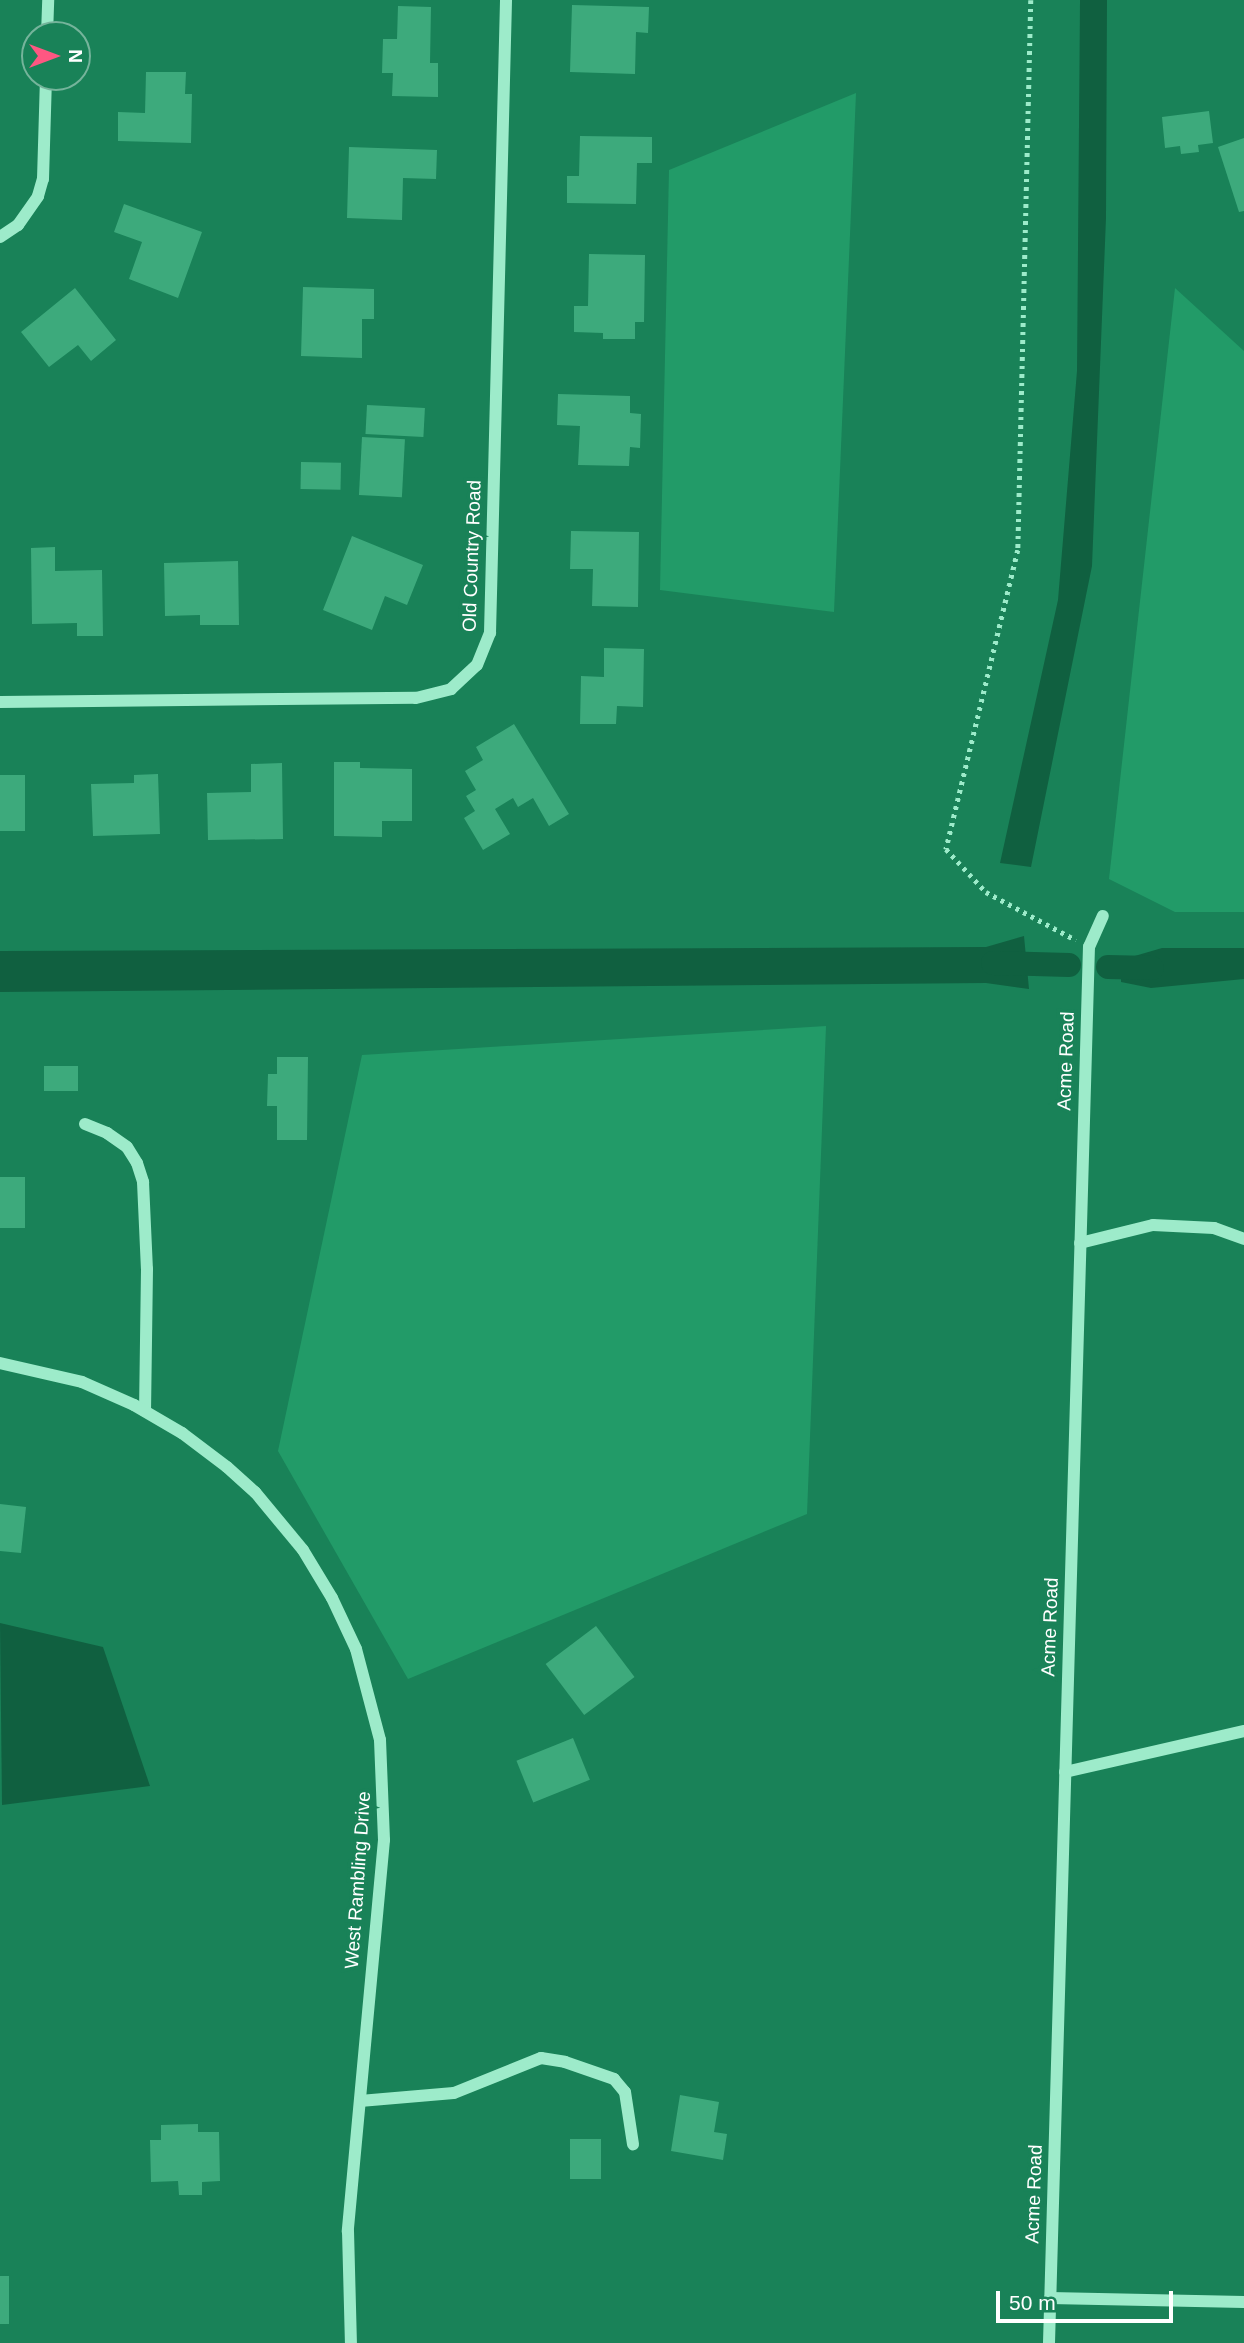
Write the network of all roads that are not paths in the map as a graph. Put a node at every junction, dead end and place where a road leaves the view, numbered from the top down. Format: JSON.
{"nodes":[{"id":1,"x":48,"y":0,"type":"edge"},
{"id":2,"x":506,"y":0,"type":"edge"},
{"id":3,"x":47,"y":21,"type":"edge"},
{"id":4,"x":46,"y":91,"type":"edge"},
{"id":5,"x":0,"y":237,"type":"edge"},
{"id":6,"x":0,"y":702,"type":"edge"},
{"id":7,"x":1103,"y":916,"type":"dead end"},
{"id":8,"x":85,"y":1124,"type":"dead end"},
{"id":9,"x":1244,"y":1239,"type":"edge"},
{"id":10,"x":1080,"y":1244,"type":"junction"},
{"id":11,"x":0,"y":1363,"type":"edge"},
{"id":12,"x":145,"y":1411,"type":"junction"},
{"id":13,"x":1244,"y":1731,"type":"edge"},
{"id":14,"x":1065,"y":1772,"type":"junction"},
{"id":15,"x":360,"y":2101,"type":"junction"},
{"id":16,"x":633,"y":2144,"type":"dead end"},
{"id":17,"x":1050,"y":2298,"type":"junction"},
{"id":18,"x":1244,"y":2302,"type":"edge"},
{"id":19,"x":351,"y":2343,"type":"edge"},
{"id":20,"x":1049,"y":2343,"type":"edge"}],
"edges":[{"from":1,"to":3,"type":"street"},
{"from":2,"to":6,"type":"street","name":"Old Country Road"},
{"from":4,"to":5,"type":"street"},
{"from":7,"to":10,"type":"street","name":"Acme Road"},
{"from":8,"to":12,"type":"street"},
{"from":9,"to":10,"type":"street"},
{"from":10,"to":14,"type":"street","name":"Acme Road"},
{"from":11,"to":12,"type":"street","name":"West Rambling Drive"},
{"from":12,"to":15,"type":"street","name":"West Rambling Drive"},
{"from":13,"to":14,"type":"street"},
{"from":14,"to":17,"type":"street","name":"Acme Road"},
{"from":15,"to":16,"type":"street"},
{"from":15,"to":19,"type":"street","name":"West Rambling Drive"},
{"from":17,"to":18,"type":"street"},
{"from":17,"to":20,"type":"street","name":"Acme Road"}]}
